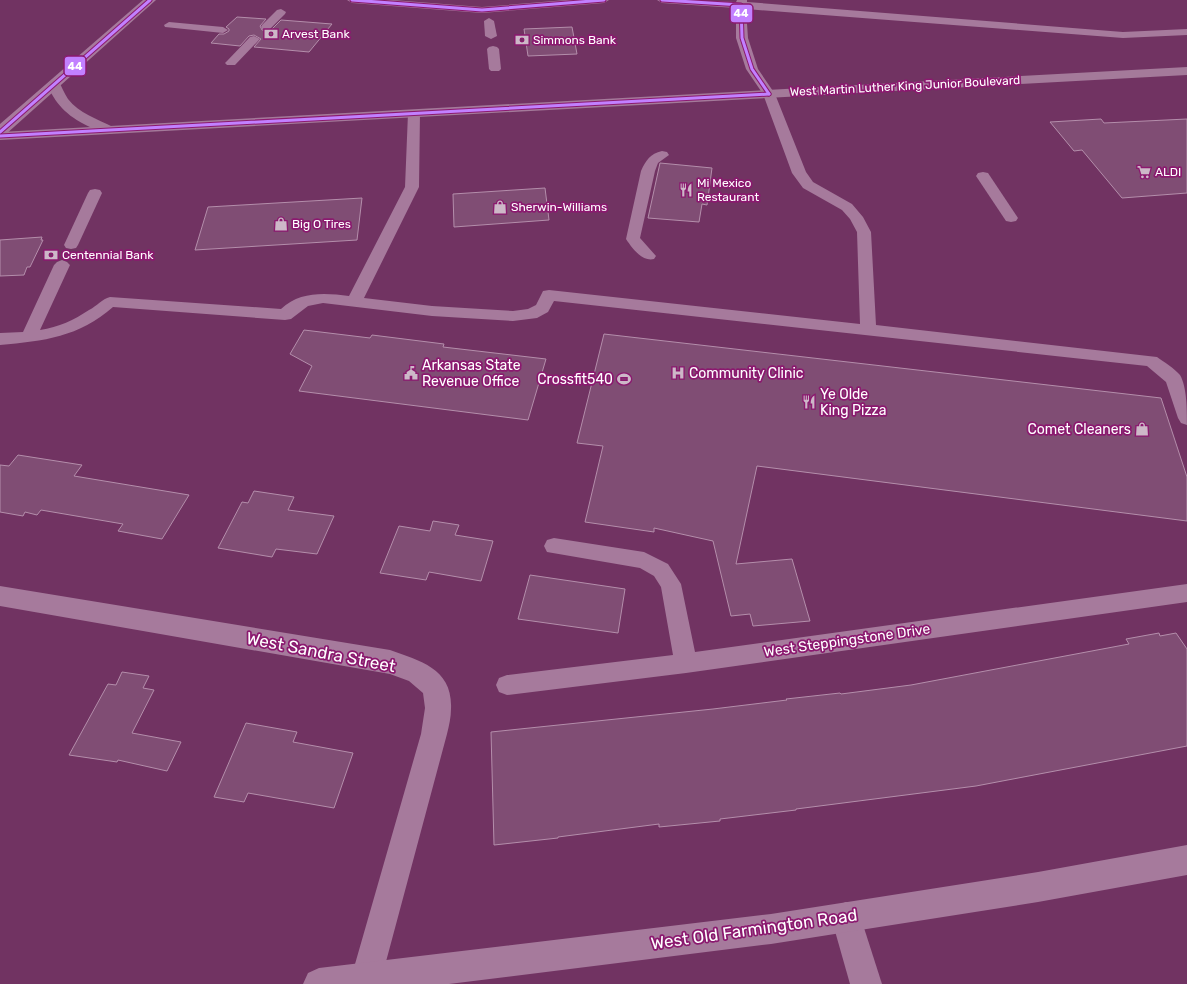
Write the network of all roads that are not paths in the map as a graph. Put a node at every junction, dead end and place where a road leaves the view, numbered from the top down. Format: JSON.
{"nodes":[{"id":1,"x":150,"y":0,"type":"edge"},
{"id":2,"x":352,"y":0,"type":"edge"},
{"id":3,"x":604,"y":0,"type":"edge"},
{"id":4,"x":662,"y":0,"type":"edge"},
{"id":5,"x":742,"y":3,"type":"edge"},
{"id":6,"x":281,"y":12,"type":"dead end"},
{"id":7,"x":489,"y":21,"type":"dead end"},
{"id":8,"x":169,"y":25,"type":"dead end"},
{"id":9,"x":266,"y":27,"type":"dead end"},
{"id":10,"x":223,"y":30,"type":"dead end"},
{"id":11,"x":1187,"y":32,"type":"edge"},
{"id":12,"x":491,"y":36,"type":"dead end"},
{"id":13,"x":254,"y":40,"type":"dead end"},
{"id":14,"x":493,"y":49,"type":"dead end"},
{"id":15,"x":231,"y":64,"type":"dead end"},
{"id":16,"x":495,"y":69,"type":"dead end"},
{"id":17,"x":1187,"y":71,"type":"edge"},
{"id":18,"x":54,"y":85,"type":"junction"},
{"id":19,"x":769,"y":94,"type":"junction"},
{"id":20,"x":414,"y":113,"type":"junction"},
{"id":21,"x":108,"y":130,"type":"junction"},
{"id":22,"x":0,"y":132,"type":"edge"},
{"id":23,"x":0,"y":136,"type":"edge"},
{"id":24,"x":662,"y":155,"type":"dead end"},
{"id":25,"x":983,"y":176,"type":"dead end"},
{"id":26,"x":95,"y":193,"type":"dead end"},
{"id":27,"x":1011,"y":218,"type":"dead end"},
{"id":28,"x":71,"y":245,"type":"dead end"},
{"id":29,"x":649,"y":256,"type":"dead end"},
{"id":30,"x":62,"y":264,"type":"dead end"},
{"id":31,"x":354,"y":302,"type":"junction"},
{"id":32,"x":868,"y":329,"type":"junction"},
{"id":33,"x":29,"y":337,"type":"junction"},
{"id":34,"x":0,"y":339,"type":"edge"},
{"id":35,"x":1187,"y":418,"type":"edge"},
{"id":36,"x":554,"y":546,"type":"dead end"},
{"id":37,"x":1187,"y":593,"type":"edge"},
{"id":38,"x":0,"y":596,"type":"edge"},
{"id":39,"x":686,"y":663,"type":"junction"},
{"id":40,"x":508,"y":685,"type":"dead end"},
{"id":41,"x":1187,"y":860,"type":"edge"},
{"id":42,"x":846,"y":917,"type":"junction"},
{"id":43,"x":367,"y":978,"type":"junction"},
{"id":44,"x":319,"y":984,"type":"edge"},
{"id":45,"x":866,"y":984,"type":"edge"}],
"edges":[{"from":1,"to":18,"type":"street"},
{"from":2,"to":3,"type":"lane"},
{"from":4,"to":5,"type":"lane"},
{"from":5,"to":11,"type":"lane"},
{"from":5,"to":19,"type":"lane"},
{"from":6,"to":9,"type":"lane"},
{"from":7,"to":12,"type":"lane"},
{"from":8,"to":10,"type":"lane"},
{"from":13,"to":15,"type":"lane"},
{"from":14,"to":16,"type":"lane"},
{"from":17,"to":19,"type":"highway","name":"West Martin Luther King Junior Boulevard"},
{"from":18,"to":21,"type":"main road"},
{"from":18,"to":22,"type":"street"},
{"from":19,"to":20,"type":"highway","name":"West Martin Luther King Junior Boulevard"},
{"from":19,"to":32,"type":"lane"},
{"from":20,"to":21,"type":"highway","name":"West Martin Luther King Junior Boulevard"},
{"from":20,"to":31,"type":"lane"},
{"from":21,"to":23,"type":"highway","name":"West Martin Luther King Junior Boulevard"},
{"from":24,"to":29,"type":"lane"},
{"from":25,"to":27,"type":"lane"},
{"from":26,"to":28,"type":"lane"},
{"from":30,"to":33,"type":"lane"},
{"from":31,"to":32,"type":"lane"},
{"from":31,"to":33,"type":"lane"},
{"from":32,"to":35,"type":"lane"},
{"from":33,"to":34,"type":"lane"},
{"from":36,"to":39,"type":"lane"},
{"from":37,"to":39,"type":"lane","name":"West Steppingstone Drive"},
{"from":38,"to":43,"type":"street","name":"West Sandra Street"},
{"from":39,"to":40,"type":"lane","name":"West Steppingstone Drive"},
{"from":41,"to":42,"type":"street","name":"West Old Farmington Road"},
{"from":42,"to":43,"type":"street","name":"West Old Farmington Road"},
{"from":42,"to":45,"type":"street"},
{"from":43,"to":44,"type":"street","name":"West Old Farmington Road"}]}
